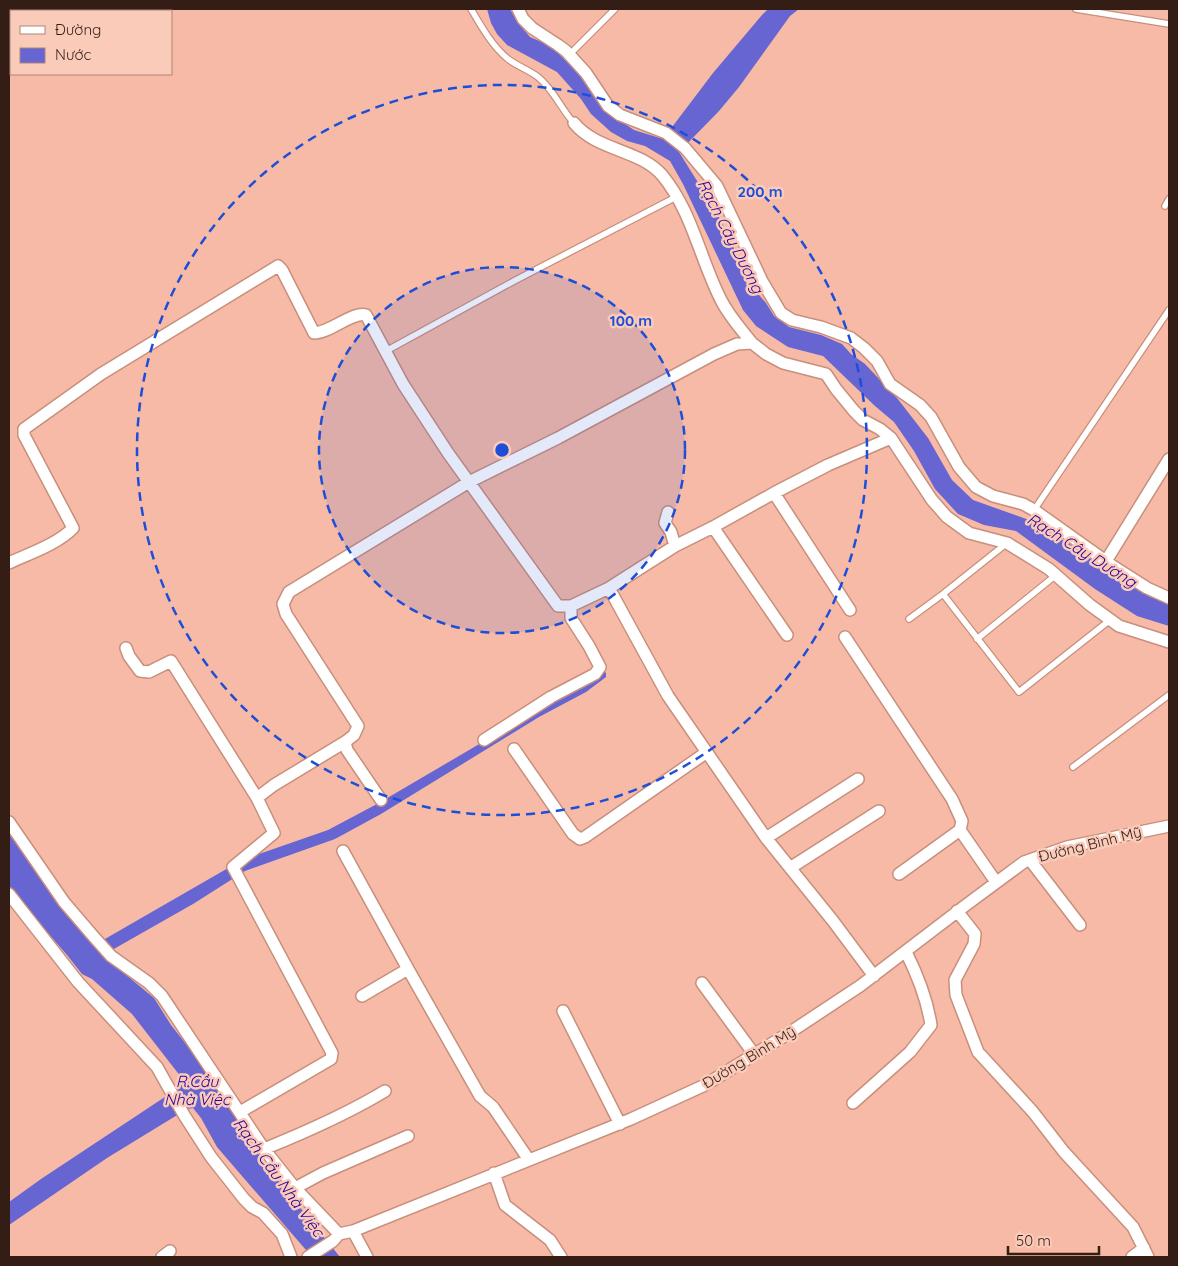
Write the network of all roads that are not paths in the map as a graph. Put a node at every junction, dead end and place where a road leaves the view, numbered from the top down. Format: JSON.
{"nodes":[{"id":1,"x":471,"y":9,"type":"edge"},
{"id":2,"x":518,"y":9,"type":"edge"},
{"id":3,"x":615,"y":9,"type":"edge"},
{"id":4,"x":1076,"y":9,"type":"edge"},
{"id":5,"x":1169,"y":24,"type":"edge"},
{"id":6,"x":569,"y":55,"type":"junction"},
{"id":7,"x":574,"y":123,"type":"joint"},
{"id":8,"x":676,"y":197,"type":"junction"},
{"id":9,"x":1169,"y":199,"type":"edge"},
{"id":10,"x":1165,"y":206,"type":"dead end"},
{"id":11,"x":1169,"y":310,"type":"edge"},
{"id":12,"x":752,"y":343,"type":"junction"},
{"id":13,"x":386,"y":351,"type":"junction"},
{"id":14,"x":890,"y":438,"type":"junction"},
{"id":15,"x":1169,"y":459,"type":"edge"},
{"id":16,"x":469,"y":482,"type":"junction"},
{"id":17,"x":774,"y":492,"type":"junction"},
{"id":18,"x":1034,"y":510,"type":"junction"},
{"id":19,"x":668,"y":512,"type":"dead end"},
{"id":20,"x":714,"y":527,"type":"junction"},
{"id":21,"x":1007,"y":543,"type":"junction"},
{"id":22,"x":675,"y":546,"type":"junction"},
{"id":23,"x":1106,"y":561,"type":"junction"},
{"id":24,"x":9,"y":563,"type":"edge"},
{"id":25,"x":1056,"y":575,"type":"junction"},
{"id":26,"x":609,"y":588,"type":"junction"},
{"id":27,"x":943,"y":594,"type":"junction"},
{"id":28,"x":1168,"y":596,"type":"edge"},
{"id":29,"x":571,"y":606,"type":"junction"},
{"id":30,"x":850,"y":610,"type":"dead end"},
{"id":31,"x":910,"y":619,"type":"dead end"},
{"id":32,"x":1110,"y":620,"type":"junction"},
{"id":33,"x":787,"y":635,"type":"dead end"},
{"id":34,"x":845,"y":637,"type":"dead end"},
{"id":35,"x":977,"y":639,"type":"junction"},
{"id":36,"x":1169,"y":642,"type":"edge"},
{"id":37,"x":126,"y":648,"type":"dead end"},
{"id":38,"x":1169,"y":695,"type":"edge"},
{"id":39,"x":484,"y":740,"type":"dead end"},
{"id":40,"x":345,"y":742,"type":"junction"},
{"id":41,"x":514,"y":749,"type":"dead end"},
{"id":42,"x":707,"y":752,"type":"junction"},
{"id":43,"x":1073,"y":767,"type":"dead end"},
{"id":44,"x":858,"y":779,"type":"dead end"},
{"id":45,"x":257,"y":798,"type":"junction"},
{"id":46,"x":382,"y":800,"type":"dead end"},
{"id":47,"x":879,"y":811,"type":"dead end"},
{"id":48,"x":9,"y":822,"type":"edge"},
{"id":49,"x":1169,"y":826,"type":"edge"},
{"id":50,"x":960,"y":830,"type":"junction"},
{"id":51,"x":766,"y":838,"type":"junction"},
{"id":52,"x":343,"y":851,"type":"dead end"},
{"id":53,"x":1030,"y":860,"type":"junction"},
{"id":54,"x":790,"y":868,"type":"junction"},
{"id":55,"x":899,"y":874,"type":"dead end"},
{"id":56,"x":996,"y":882,"type":"junction"},
{"id":57,"x":9,"y":894,"type":"edge"},
{"id":58,"x":957,"y":912,"type":"junction"},
{"id":59,"x":1080,"y":925,"type":"dead end"},
{"id":60,"x":906,"y":952,"type":"junction"},
{"id":61,"x":408,"y":969,"type":"junction"},
{"id":62,"x":874,"y":976,"type":"junction"},
{"id":63,"x":702,"y":983,"type":"dead end"},
{"id":64,"x":362,"y":996,"type":"dead end"},
{"id":65,"x":563,"y":1010,"type":"dead end"},
{"id":66,"x":754,"y":1054,"type":"junction"},
{"id":67,"x":386,"y":1091,"type":"dead end"},
{"id":68,"x":853,"y":1103,"type":"dead end"},
{"id":69,"x":240,"y":1112,"type":"junction"},
{"id":70,"x":620,"y":1124,"type":"junction"},
{"id":71,"x":408,"y":1136,"type":"dead end"},
{"id":72,"x":264,"y":1149,"type":"junction"},
{"id":73,"x":528,"y":1160,"type":"junction"},
{"id":74,"x":494,"y":1173,"type":"junction"},
{"id":75,"x":295,"y":1188,"type":"junction"},
{"id":76,"x":353,"y":1231,"type":"junction"},
{"id":77,"x":336,"y":1238,"type":"junction"},
{"id":78,"x":1146,"y":1253,"type":"edge"},
{"id":79,"x":290,"y":1257,"type":"edge"},
{"id":80,"x":308,"y":1257,"type":"edge"},
{"id":81,"x":367,"y":1257,"type":"edge"},
{"id":82,"x":561,"y":1257,"type":"edge"},
{"id":83,"x":1132,"y":1257,"type":"edge"}],
"edges":[{"from":1,"to":7,"type":"lane"},
{"from":2,"to":6,"type":"street"},
{"from":3,"to":6,"type":"lane"},
{"from":4,"to":5,"type":"lane"},
{"from":6,"to":18,"type":"street"},
{"from":7,"to":8,"type":"street"},
{"from":8,"to":12,"type":"street"},
{"from":8,"to":13,"type":"lane"},
{"from":9,"to":10,"type":"lane"},
{"from":11,"to":18,"type":"lane"},
{"from":12,"to":14,"type":"street"},
{"from":12,"to":16,"type":"street"},
{"from":13,"to":16,"type":"street"},
{"from":13,"to":24,"type":"street"},
{"from":14,"to":17,"type":"street"},
{"from":14,"to":21,"type":"street"},
{"from":15,"to":23,"type":"street"},
{"from":16,"to":29,"type":"street"},
{"from":16,"to":40,"type":"street"},
{"from":17,"to":20,"type":"street"},
{"from":17,"to":30,"type":"street"},
{"from":18,"to":23,"type":"street"},
{"from":19,"to":22,"type":"street"},
{"from":20,"to":22,"type":"street"},
{"from":20,"to":33,"type":"street"},
{"from":21,"to":25,"type":"street"},
{"from":21,"to":27,"type":"lane"},
{"from":22,"to":26,"type":"street"},
{"from":23,"to":28,"type":"street"},
{"from":25,"to":32,"type":"street"},
{"from":25,"to":35,"type":"lane"},
{"from":26,"to":29,"type":"street"},
{"from":26,"to":42,"type":"street"},
{"from":27,"to":31,"type":"lane"},
{"from":27,"to":35,"type":"lane"},
{"from":29,"to":39,"type":"street"},
{"from":32,"to":35,"type":"lane"},
{"from":32,"to":36,"type":"street"},
{"from":34,"to":50,"type":"street"},
{"from":37,"to":45,"type":"street"},
{"from":38,"to":43,"type":"lane"},
{"from":40,"to":45,"type":"street"},
{"from":40,"to":46,"type":"street"},
{"from":41,"to":42,"type":"street"},
{"from":42,"to":51,"type":"street"},
{"from":44,"to":51,"type":"street"},
{"from":45,"to":69,"type":"street"},
{"from":47,"to":54,"type":"street"},
{"from":48,"to":69,"type":"street"},
{"from":49,"to":53,"type":"street","name":"Đường Bình Mỹ"},
{"from":50,"to":55,"type":"street"},
{"from":50,"to":56,"type":"street"},
{"from":51,"to":54,"type":"street"},
{"from":52,"to":61,"type":"street"},
{"from":53,"to":56,"type":"street","name":"Đường Bình Mỹ"},
{"from":53,"to":59,"type":"street"},
{"from":54,"to":62,"type":"street"},
{"from":56,"to":58,"type":"street","name":"Đường Bình Mỹ"},
{"from":57,"to":79,"type":"street"},
{"from":58,"to":60,"type":"street","name":"Đường Bình Mỹ"},
{"from":58,"to":78,"type":"street"},
{"from":60,"to":62,"type":"street","name":"Đường Bình Mỹ"},
{"from":60,"to":68,"type":"street"},
{"from":61,"to":64,"type":"street"},
{"from":61,"to":73,"type":"street"},
{"from":62,"to":66,"type":"street","name":"Đường Bình Mỹ"},
{"from":63,"to":66,"type":"street"},
{"from":65,"to":70,"type":"street"},
{"from":66,"to":70,"type":"street","name":"Đường Bình Mỹ"},
{"from":67,"to":72,"type":"street"},
{"from":69,"to":72,"type":"street"},
{"from":70,"to":73,"type":"street","name":"Đường Bình Mỹ"},
{"from":71,"to":75,"type":"street"},
{"from":72,"to":75,"type":"street"},
{"from":73,"to":74,"type":"street","name":"Đường Bình Mỹ"},
{"from":74,"to":76,"type":"street","name":"Đường Bình Mỹ"},
{"from":74,"to":82,"type":"street"},
{"from":75,"to":77,"type":"street"},
{"from":76,"to":77,"type":"street","name":"Đường Bình Mỹ"},
{"from":76,"to":81,"type":"street"},
{"from":77,"to":80,"type":"street","name":"Đường Bình Mỹ"},
{"from":78,"to":83,"type":"street"}]}
